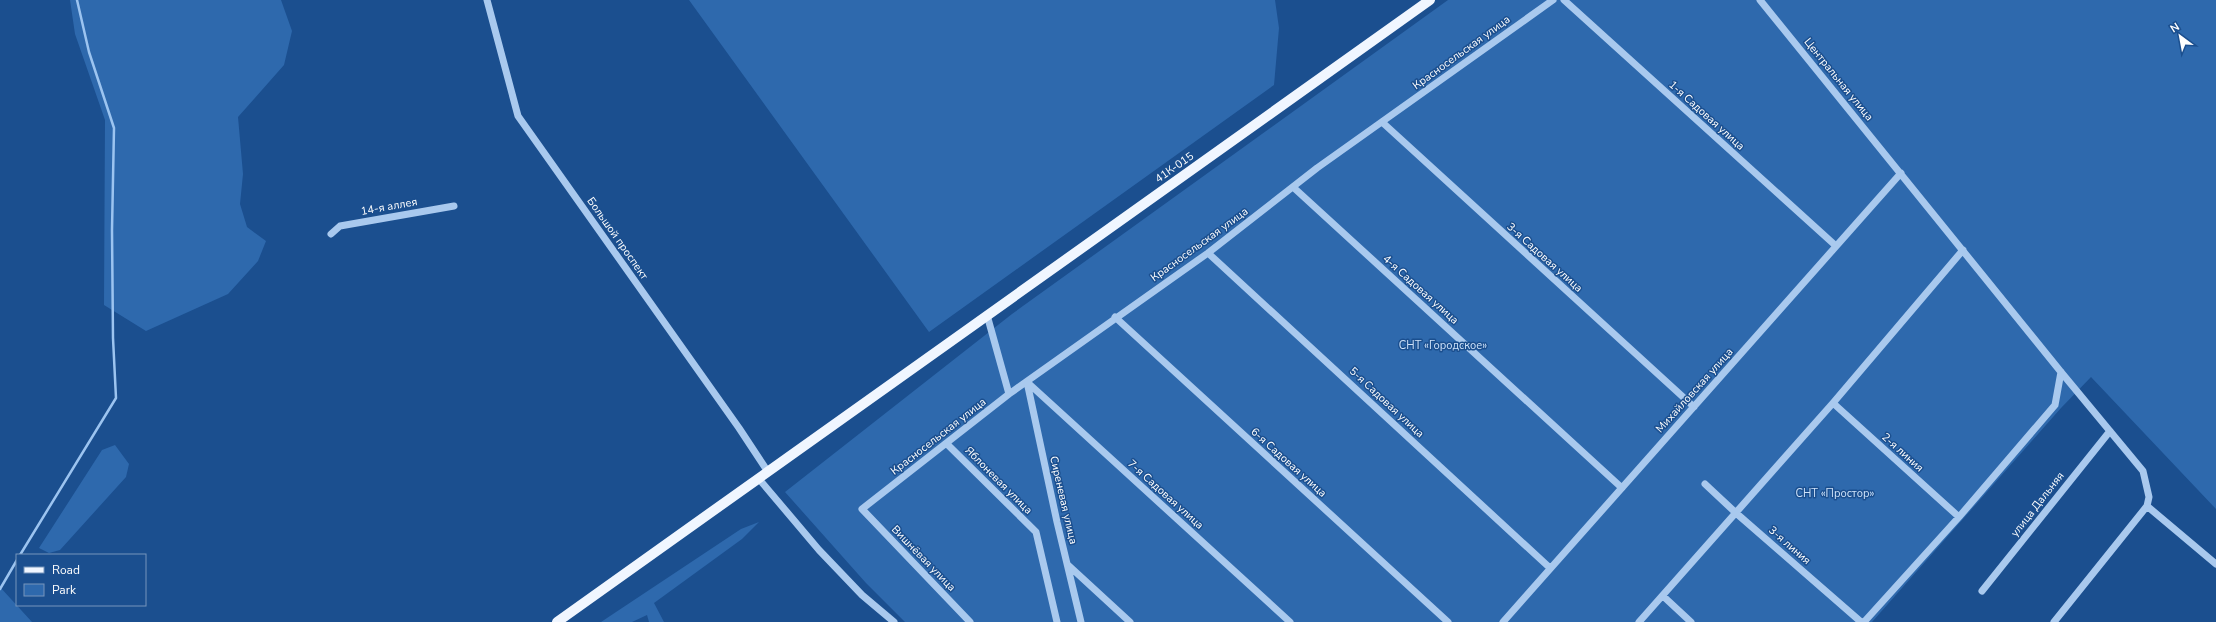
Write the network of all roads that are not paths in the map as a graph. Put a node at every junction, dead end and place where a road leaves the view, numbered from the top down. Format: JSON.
{"nodes":[{"id":1,"x":487,"y":0,"type":"edge"},
{"id":2,"x":1430,"y":0,"type":"edge"},
{"id":3,"x":1553,"y":0,"type":"edge"},
{"id":4,"x":1564,"y":0,"type":"edge"},
{"id":5,"x":1760,"y":0,"type":"edge"},
{"id":6,"x":1382,"y":122,"type":"junction"},
{"id":7,"x":1901,"y":173,"type":"junction"},
{"id":8,"x":1293,"y":187,"type":"junction"},
{"id":9,"x":454,"y":206,"type":"dead end"},
{"id":10,"x":331,"y":234,"type":"dead end"},
{"id":11,"x":1836,"y":246,"type":"junction"},
{"id":12,"x":1963,"y":250,"type":"junction"},
{"id":13,"x":1208,"y":253,"type":"junction"},
{"id":14,"x":987,"y":315,"type":"junction"},
{"id":15,"x":1116,"y":317,"type":"junction"},
{"id":16,"x":2061,"y":372,"type":"junction"},
{"id":17,"x":1027,"y":382,"type":"junction"},
{"id":18,"x":1009,"y":394,"type":"junction"},
{"id":19,"x":1833,"y":403,"type":"junction"},
{"id":20,"x":1694,"y":407,"type":"junction"},
{"id":21,"x":2110,"y":431,"type":"junction"},
{"id":22,"x":947,"y":444,"type":"junction"},
{"id":23,"x":768,"y":472,"type":"junction"},
{"id":24,"x":759,"y":479,"type":"junction"},
{"id":25,"x":1705,"y":484,"type":"dead end"},
{"id":26,"x":1622,"y":488,"type":"junction"},
{"id":27,"x":2147,"y":506,"type":"junction"},
{"id":28,"x":862,"y":509,"type":"joint"},
{"id":29,"x":1736,"y":513,"type":"junction"},
{"id":30,"x":1959,"y":517,"type":"junction"},
{"id":31,"x":2216,"y":564,"type":"edge"},
{"id":32,"x":1068,"y":565,"type":"junction"},
{"id":33,"x":1550,"y":568,"type":"junction"},
{"id":34,"x":1982,"y":591,"type":"dead end"},
{"id":35,"x":1662,"y":596,"type":"junction"},
{"id":36,"x":556,"y":622,"type":"edge"},
{"id":37,"x":894,"y":622,"type":"edge"},
{"id":38,"x":970,"y":622,"type":"edge"},
{"id":39,"x":1058,"y":622,"type":"edge"},
{"id":40,"x":1081,"y":622,"type":"edge"},
{"id":41,"x":1130,"y":622,"type":"edge"},
{"id":42,"x":1290,"y":622,"type":"edge"},
{"id":43,"x":1448,"y":622,"type":"edge"},
{"id":44,"x":1503,"y":622,"type":"edge"},
{"id":45,"x":1638,"y":622,"type":"edge"},
{"id":46,"x":1691,"y":622,"type":"edge"},
{"id":47,"x":1863,"y":622,"type":"edge"},
{"id":48,"x":2054,"y":622,"type":"edge"}],
"edges":[{"from":1,"to":23,"type":"street","name":"Большой проспект"},
{"from":2,"to":14,"type":"main road","name":"41К-015"},
{"from":3,"to":6,"type":"street","name":"Красносельская улица"},
{"from":4,"to":11,"type":"street","name":"1-я Садовая улица"},
{"from":5,"to":7,"type":"street","name":"Центральная улица"},
{"from":6,"to":8,"type":"street","name":"Красносельская улица"},
{"from":6,"to":20,"type":"street","name":"3-я Садовая улица"},
{"from":7,"to":11,"type":"street","name":"Михайловская улица"},
{"from":7,"to":12,"type":"street","name":"Центральная улица"},
{"from":8,"to":13,"type":"street","name":"Красносельская улица"},
{"from":8,"to":26,"type":"street","name":"4-я Садовая улица"},
{"from":9,"to":10,"type":"street","name":"14-я аллея"},
{"from":11,"to":20,"type":"street","name":"Михайловская улица"},
{"from":12,"to":16,"type":"street","name":"Центральная улица"},
{"from":12,"to":19,"type":"street"},
{"from":13,"to":15,"type":"street","name":"Красносельская улица"},
{"from":13,"to":33,"type":"street","name":"5-я Садовая улица"},
{"from":14,"to":18,"type":"street"},
{"from":14,"to":23,"type":"main road","name":"41К-015"},
{"from":15,"to":17,"type":"street","name":"Красносельская улица"},
{"from":15,"to":43,"type":"street","name":"6-я Садовая улица"},
{"from":16,"to":21,"type":"street","name":"Центральная улица"},
{"from":16,"to":30,"type":"street"},
{"from":17,"to":18,"type":"street","name":"Красносельская улица"},
{"from":17,"to":32,"type":"street","name":"Сиреневая улица"},
{"from":17,"to":42,"type":"street","name":"7-я Садовая улица"},
{"from":18,"to":22,"type":"street","name":"Красносельская улица"},
{"from":19,"to":29,"type":"street"},
{"from":19,"to":30,"type":"street","name":"2-я линия"},
{"from":20,"to":26,"type":"street","name":"Михайловская улица"},
{"from":21,"to":27,"type":"street","name":"Центральная улица"},
{"from":21,"to":34,"type":"street","name":"улица Дальняя"},
{"from":22,"to":28,"type":"street","name":"Красносельская улица"},
{"from":22,"to":39,"type":"street","name":"Яблоневая улица"},
{"from":23,"to":24,"type":"main road","name":"41К-015"},
{"from":24,"to":36,"type":"main road","name":"41К-015"},
{"from":24,"to":37,"type":"street"},
{"from":25,"to":29,"type":"street","name":"3-я линия"},
{"from":26,"to":33,"type":"street","name":"Михайловская улица"},
{"from":27,"to":31,"type":"street"},
{"from":27,"to":48,"type":"street"},
{"from":28,"to":38,"type":"street","name":"Вишнёвая улица"},
{"from":29,"to":35,"type":"street"},
{"from":29,"to":47,"type":"street","name":"3-я линия"},
{"from":30,"to":47,"type":"street"},
{"from":32,"to":40,"type":"street","name":"Сиреневая улица"},
{"from":32,"to":41,"type":"street"},
{"from":33,"to":44,"type":"street","name":"Михайловская улица"},
{"from":35,"to":45,"type":"street"},
{"from":35,"to":46,"type":"street"}]}
